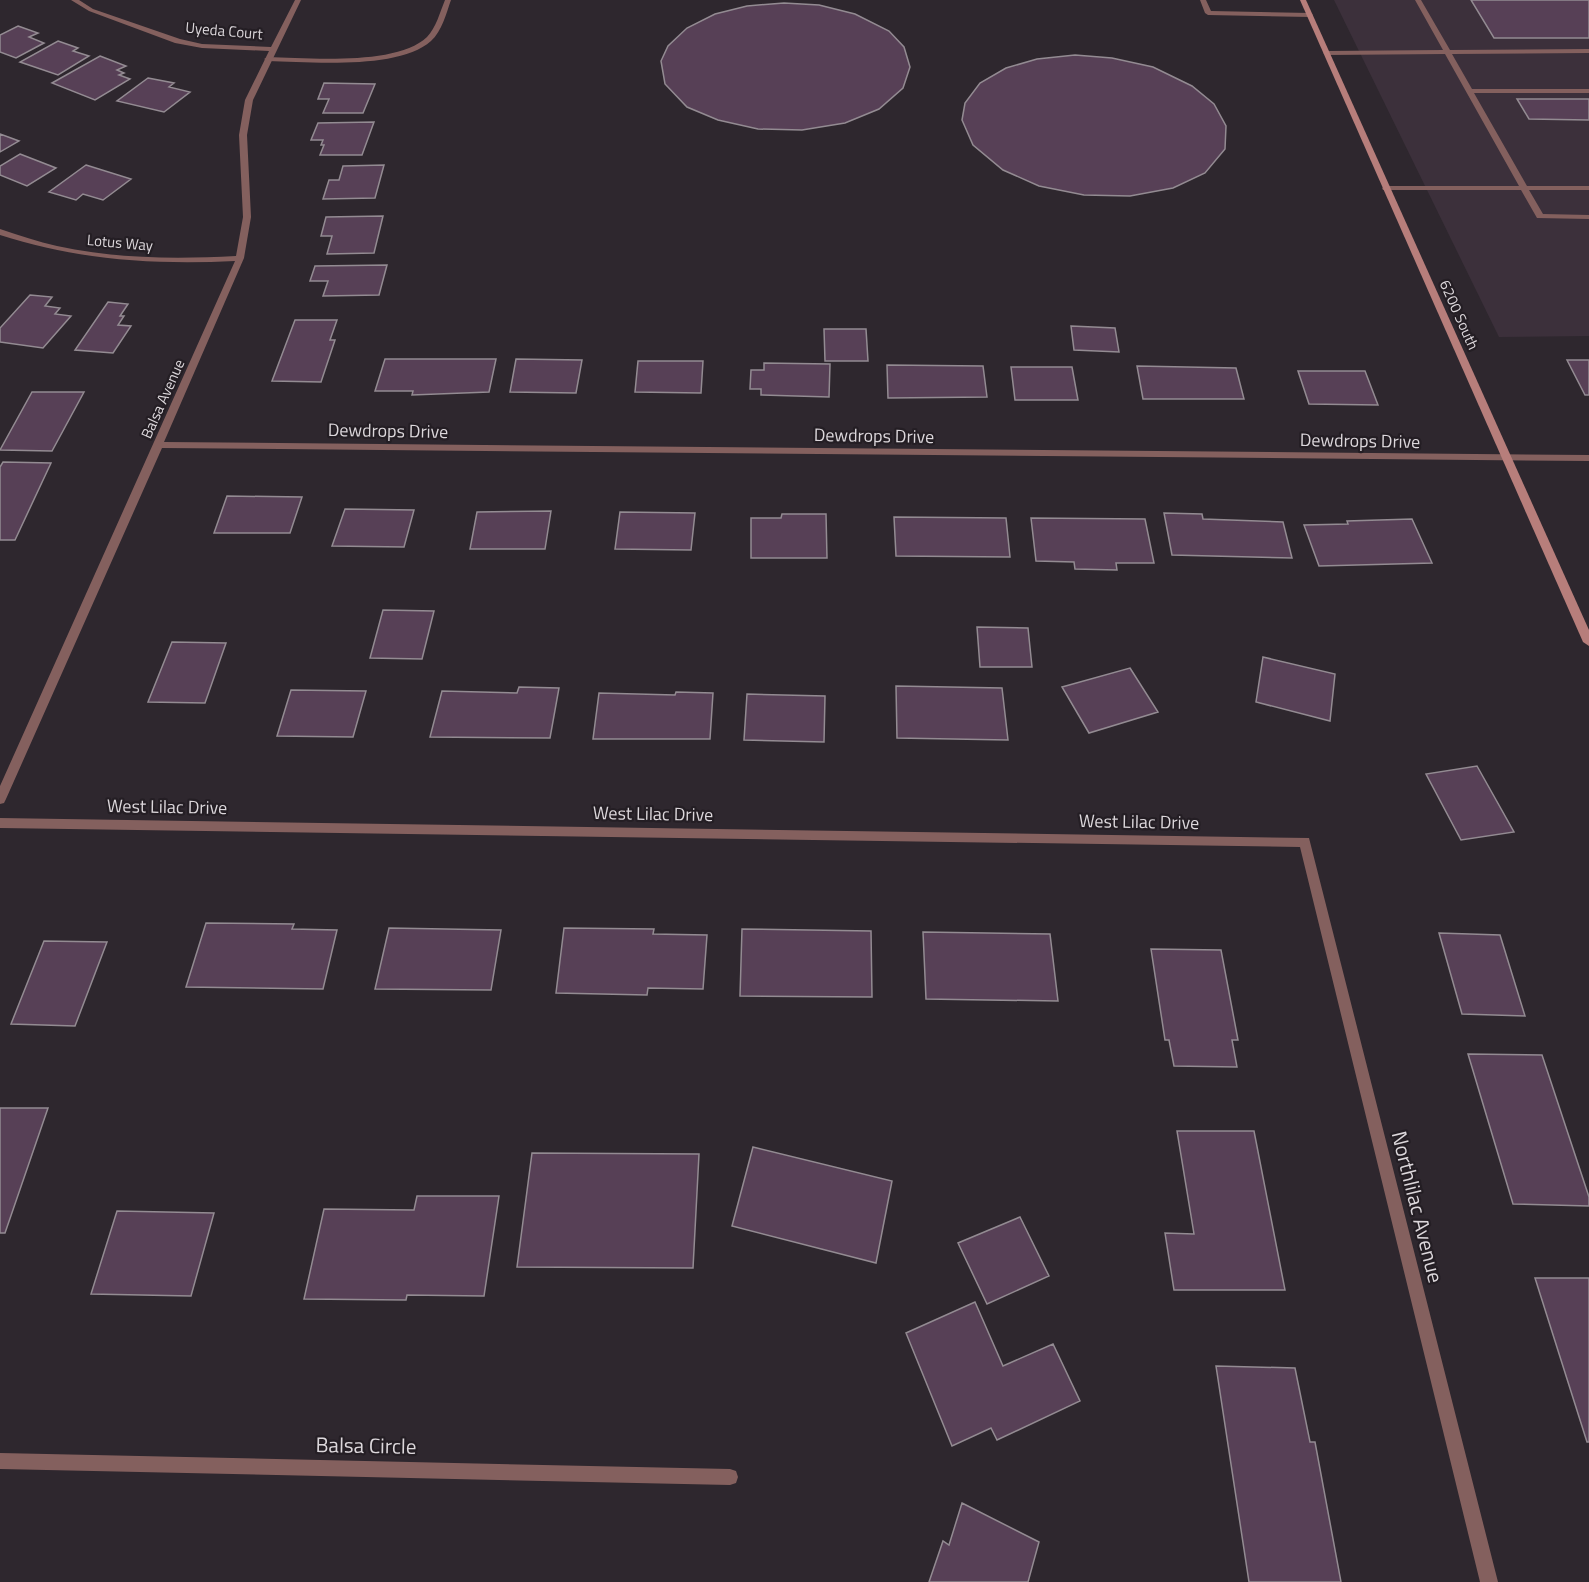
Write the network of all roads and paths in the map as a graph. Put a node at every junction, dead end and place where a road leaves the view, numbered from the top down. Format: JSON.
{"nodes":[{"id":1,"x":74,"y":0,"type":"edge"},
{"id":2,"x":298,"y":0,"type":"edge"},
{"id":3,"x":448,"y":0,"type":"edge"},
{"id":4,"x":1203,"y":0,"type":"edge"},
{"id":5,"x":1304,"y":0,"type":"edge"},
{"id":6,"x":1418,"y":0,"type":"edge"},
{"id":7,"x":1310,"y":15,"type":"junction"},
{"id":8,"x":273,"y":49,"type":"junction"},
{"id":9,"x":1449,"y":51,"type":"junction"},
{"id":10,"x":1589,"y":51,"type":"edge"},
{"id":11,"x":1327,"y":52,"type":"junction"},
{"id":12,"x":268,"y":59,"type":"junction"},
{"id":13,"x":1470,"y":91,"type":"junction"},
{"id":14,"x":1589,"y":92,"type":"edge"},
{"id":15,"x":1386,"y":188,"type":"junction"},
{"id":16,"x":1524,"y":188,"type":"junction"},
{"id":17,"x":1589,"y":188,"type":"edge"},
{"id":18,"x":1589,"y":217,"type":"edge"},
{"id":19,"x":0,"y":232,"type":"edge"},
{"id":20,"x":240,"y":258,"type":"junction"},
{"id":21,"x":159,"y":445,"type":"junction"},
{"id":22,"x":1589,"y":458,"type":"edge"},
{"id":23,"x":1507,"y":459,"type":"junction"},
{"id":24,"x":1589,"y":642,"type":"edge"},
{"id":25,"x":0,"y":799,"type":"edge"},
{"id":26,"x":0,"y":823,"type":"edge"},
{"id":27,"x":1305,"y":842,"type":"joint"},
{"id":28,"x":0,"y":1461,"type":"edge"},
{"id":29,"x":730,"y":1476,"type":"dead end"},
{"id":30,"x":1489,"y":1582,"type":"edge"}],
"edges":[{"from":1,"to":8,"type":"street","name":"Uyeda Court"},
{"from":2,"to":8,"type":"street","name":"Balsa Avenue"},
{"from":3,"to":12,"type":"street"},
{"from":4,"to":7,"type":"street"},
{"from":5,"to":7,"type":"main road","name":"6200 South"},
{"from":6,"to":9,"type":"street"},
{"from":7,"to":11,"type":"main road","name":"6200 South"},
{"from":8,"to":12,"type":"street","name":"Balsa Avenue"},
{"from":9,"to":10,"type":"street"},
{"from":9,"to":11,"type":"street"},
{"from":9,"to":13,"type":"street"},
{"from":11,"to":15,"type":"main road","name":"6200 South"},
{"from":12,"to":20,"type":"street","name":"Balsa Avenue"},
{"from":13,"to":14,"type":"street"},
{"from":13,"to":16,"type":"street"},
{"from":15,"to":16,"type":"street"},
{"from":15,"to":23,"type":"main road","name":"6200 South"},
{"from":16,"to":17,"type":"street"},
{"from":16,"to":18,"type":"street"},
{"from":19,"to":20,"type":"street","name":"Lotus Way"},
{"from":20,"to":21,"type":"street","name":"Balsa Avenue"},
{"from":21,"to":23,"type":"street","name":"Dewdrops Drive"},
{"from":21,"to":25,"type":"street","name":"Balsa Avenue"},
{"from":22,"to":23,"type":"street","name":"Dewdrops Drive"},
{"from":23,"to":24,"type":"main road","name":"6200 South"},
{"from":26,"to":27,"type":"street","name":"West Lilac Drive"},
{"from":27,"to":30,"type":"street","name":"Northlilac Avenue"},
{"from":28,"to":29,"type":"street","name":"Balsa Circle"}]}
